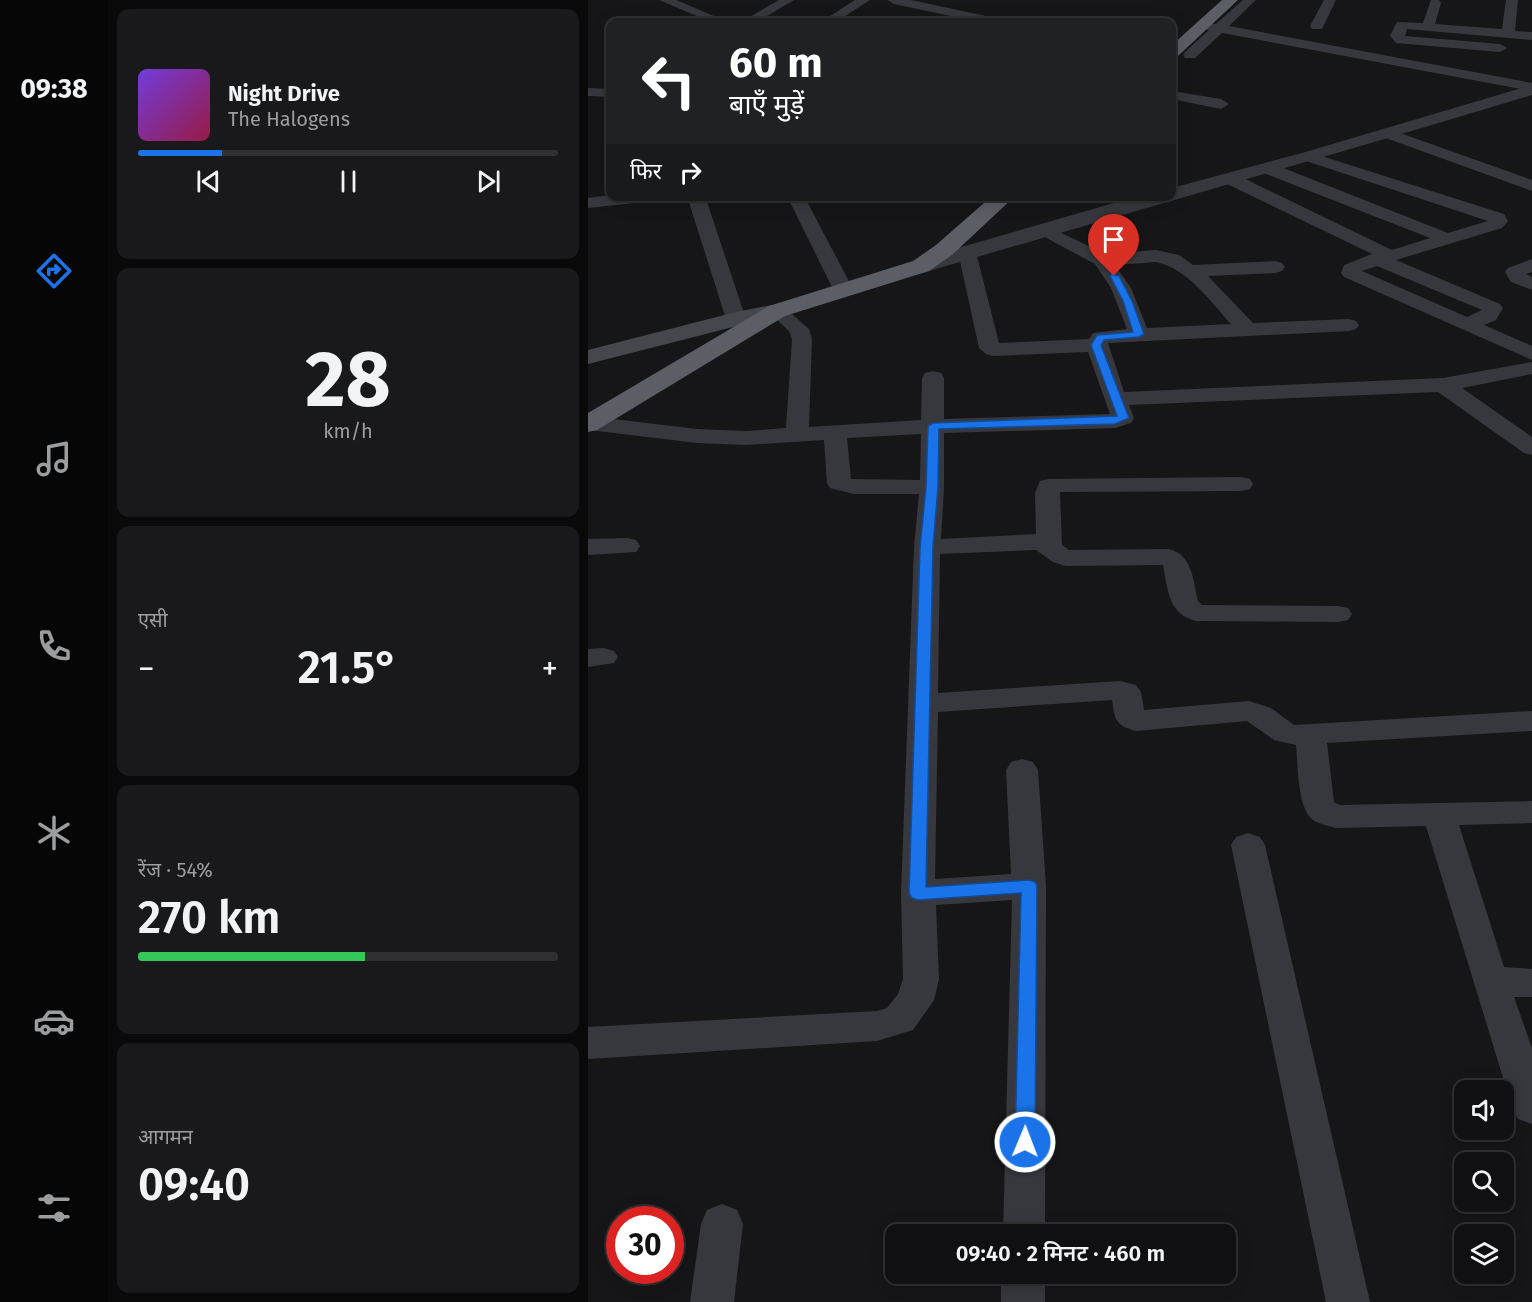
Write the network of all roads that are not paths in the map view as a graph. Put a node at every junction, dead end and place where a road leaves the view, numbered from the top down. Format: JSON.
{"nodes":[{"id":1,"x":665,"y":0,"type":"edge"},
{"id":2,"x":696,"y":0,"type":"edge"},
{"id":3,"x":788,"y":0,"type":"edge"},
{"id":4,"x":857,"y":0,"type":"edge"},
{"id":5,"x":863,"y":0,"type":"edge"},
{"id":6,"x":894,"y":0,"type":"edge"},
{"id":7,"x":964,"y":0,"type":"edge"},
{"id":8,"x":1231,"y":0,"type":"edge"},
{"id":9,"x":1250,"y":0,"type":"edge"},
{"id":10,"x":1330,"y":0,"type":"edge"},
{"id":11,"x":1512,"y":0,"type":"edge"},
{"id":12,"x":1435,"y":3,"type":"dead end"},
{"id":13,"x":683,"y":7,"type":"junction"},
{"id":14,"x":938,"y":10,"type":"junction"},
{"id":15,"x":711,"y":18,"type":"edge"},
{"id":16,"x":755,"y":18,"type":"edge"},
{"id":17,"x":834,"y":18,"type":"edge"},
{"id":18,"x":975,"y":18,"type":"edge"},
{"id":19,"x":1202,"y":26,"type":"junction"},
{"id":20,"x":1317,"y":26,"type":"dead end"},
{"id":21,"x":1428,"y":27,"type":"junction"},
{"id":22,"x":1220,"y":29,"type":"junction"},
{"id":23,"x":1508,"y":34,"type":"junction"},
{"id":24,"x":1532,"y":36,"type":"edge"},
{"id":25,"x":1500,"y":48,"type":"dead end"},
{"id":26,"x":1176,"y":49,"type":"edge"},
{"id":27,"x":1190,"y":55,"type":"dead end"},
{"id":28,"x":1532,"y":88,"type":"edge"},
{"id":29,"x":588,"y":92,"type":"edge"},
{"id":30,"x":606,"y":93,"type":"edge"},
{"id":31,"x":1176,"y":96,"type":"edge"},
{"id":32,"x":1221,"y":104,"type":"dead end"},
{"id":33,"x":1386,"y":133,"type":"junction"},
{"id":34,"x":1309,"y":157,"type":"junction"},
{"id":35,"x":1267,"y":168,"type":"junction"},
{"id":36,"x":1229,"y":178,"type":"junction"},
{"id":37,"x":1532,"y":186,"type":"edge"},
{"id":38,"x":1176,"y":193,"type":"edge"},
{"id":39,"x":607,"y":201,"type":"edge"},
{"id":40,"x":698,"y":201,"type":"edge"},
{"id":41,"x":798,"y":201,"type":"edge"},
{"id":42,"x":999,"y":201,"type":"edge"},
{"id":43,"x":1145,"y":201,"type":"edge"},
{"id":44,"x":588,"y":203,"type":"edge"},
{"id":45,"x":1045,"y":230,"type":"junction"},
{"id":46,"x":1446,"y":238,"type":"junction"},
{"id":47,"x":967,"y":252,"type":"junction"},
{"id":48,"x":1382,"y":257,"type":"junction"},
{"id":49,"x":1102,"y":260,"type":"junction"},
{"id":50,"x":1532,"y":265,"type":"edge"},
{"id":51,"x":921,"y":266,"type":"junction"},
{"id":52,"x":1275,"y":267,"type":"dead end"},
{"id":53,"x":1191,"y":271,"type":"junction"},
{"id":54,"x":1532,"y":284,"type":"edge"},
{"id":55,"x":843,"y":289,"type":"junction"},
{"id":56,"x":777,"y":311,"type":"junction"},
{"id":57,"x":736,"y":319,"type":"junction"},
{"id":58,"x":1348,"y":325,"type":"dead end"},
{"id":59,"x":1466,"y":325,"type":"junction"},
{"id":60,"x":1247,"y":329,"type":"junction"},
{"id":61,"x":1139,"y":334,"type":"junction"},
{"id":62,"x":1096,"y":345,"type":"junction"},
{"id":63,"x":1529,"y":354,"type":"edge"},
{"id":64,"x":588,"y":357,"type":"edge"},
{"id":65,"x":933,"y":378,"type":"dead end"},
{"id":66,"x":1443,"y":385,"type":"junction"},
{"id":67,"x":1115,"y":399,"type":"junction"},
{"id":68,"x":588,"y":424,"type":"edge"},
{"id":69,"x":933,"y":426,"type":"junction"},
{"id":70,"x":835,"y":433,"type":"junction"},
{"id":71,"x":797,"y":435,"type":"junction"},
{"id":72,"x":1532,"y":448,"type":"edge"},
{"id":73,"x":1241,"y":484,"type":"dead end"},
{"id":74,"x":932,"y":487,"type":"junction"},
{"id":75,"x":627,"y":546,"type":"dead end"},
{"id":76,"x":588,"y":547,"type":"edge"},
{"id":77,"x":927,"y":547,"type":"junction"},
{"id":78,"x":1049,"y":547,"type":"junction"},
{"id":79,"x":1338,"y":614,"type":"dead end"},
{"id":80,"x":924,"y":703,"type":"junction"},
{"id":81,"x":1532,"y":721,"type":"edge"},
{"id":82,"x":1310,"y":733,"type":"junction"},
{"id":83,"x":1022,"y":770,"type":"dead end"},
{"id":84,"x":1532,"y":812,"type":"edge"},
{"id":85,"x":1439,"y":813,"type":"junction"},
{"id":86,"x":1248,"y":845,"type":"dead end"},
{"id":87,"x":1029,"y":886,"type":"junction"},
{"id":88,"x":918,"y":893,"type":"junction"},
{"id":89,"x":1492,"y":981,"type":"junction"},
{"id":90,"x":1532,"y":983,"type":"edge"},
{"id":91,"x":588,"y":1043,"type":"edge"},
{"id":92,"x":1532,"y":1107,"type":"edge"},
{"id":93,"x":722,"y":1224,"type":"dead end"},
{"id":94,"x":1024,"y":1224,"type":"edge"},
{"id":95,"x":1023,"y":1284,"type":"edge"},
{"id":96,"x":712,"y":1302,"type":"edge"},
{"id":97,"x":1023,"y":1302,"type":"edge"},
{"id":98,"x":1347,"y":1302,"type":"edge"}],
"edges":[{"from":1,"to":13,"type":"street"},
{"from":2,"to":13,"type":"street"},
{"from":3,"to":16,"type":"street"},
{"from":4,"to":5,"type":"street"},
{"from":5,"to":17,"type":"street"},
{"from":6,"to":14,"type":"street"},
{"from":7,"to":14,"type":"street"},
{"from":8,"to":19,"type":"highway"},
{"from":9,"to":22,"type":"street"},
{"from":10,"to":20,"type":"street"},
{"from":11,"to":23,"type":"street"},
{"from":12,"to":21,"type":"street"},
{"from":13,"to":15,"type":"street"},
{"from":14,"to":18,"type":"street"},
{"from":19,"to":22,"type":"street"},
{"from":19,"to":26,"type":"highway"},
{"from":21,"to":23,"type":"street"},
{"from":21,"to":25,"type":"street"},
{"from":22,"to":27,"type":"street"},
{"from":22,"to":28,"type":"street"},
{"from":23,"to":24,"type":"street"},
{"from":28,"to":33,"type":"street"},
{"from":29,"to":30,"type":"street"},
{"from":31,"to":32,"type":"street"},
{"from":33,"to":34,"type":"street"},
{"from":33,"to":37,"type":"street"},
{"from":34,"to":35,"type":"street"},
{"from":34,"to":46,"type":"street"},
{"from":35,"to":36,"type":"street"},
{"from":35,"to":46,"type":"street"},
{"from":36,"to":38,"type":"street"},
{"from":36,"to":48,"type":"street"},
{"from":39,"to":44,"type":"street"},
{"from":40,"to":57,"type":"street"},
{"from":41,"to":55,"type":"street"},
{"from":42,"to":51,"type":"highway"},
{"from":43,"to":45,"type":"street"},
{"from":45,"to":47,"type":"street"},
{"from":45,"to":49,"type":"street"},
{"from":46,"to":48,"type":"street"},
{"from":47,"to":51,"type":"street"},
{"from":47,"to":62,"type":"street"},
{"from":48,"to":59,"type":"street"},
{"from":48,"to":59,"type":"street"},
{"from":49,"to":53,"type":"street"},
{"from":49,"to":61,"type":"street"},
{"from":50,"to":54,"type":"street"},
{"from":51,"to":55,"type":"highway"},
{"from":52,"to":53,"type":"street"},
{"from":53,"to":60,"type":"street"},
{"from":55,"to":56,"type":"highway"},
{"from":56,"to":57,"type":"main road"},
{"from":56,"to":68,"type":"highway"},
{"from":56,"to":71,"type":"street"},
{"from":57,"to":64,"type":"main road"},
{"from":58,"to":60,"type":"street"},
{"from":59,"to":63,"type":"street"},
{"from":60,"to":61,"type":"street"},
{"from":61,"to":62,"type":"street"},
{"from":62,"to":67,"type":"street"},
{"from":63,"to":66,"type":"street"},
{"from":65,"to":69,"type":"street"},
{"from":66,"to":67,"type":"street"},
{"from":66,"to":72,"type":"street"},
{"from":67,"to":69,"type":"street"},
{"from":68,"to":71,"type":"street"},
{"from":69,"to":70,"type":"street"},
{"from":69,"to":74,"type":"street"},
{"from":70,"to":71,"type":"street"},
{"from":70,"to":74,"type":"street"},
{"from":73,"to":78,"type":"street"},
{"from":74,"to":77,"type":"street"},
{"from":75,"to":76,"type":"street"},
{"from":77,"to":78,"type":"street"},
{"from":77,"to":80,"type":"street"},
{"from":78,"to":79,"type":"street"},
{"from":80,"to":82,"type":"street"},
{"from":80,"to":88,"type":"street"},
{"from":81,"to":82,"type":"street"},
{"from":82,"to":85,"type":"street"},
{"from":83,"to":87,"type":"street"},
{"from":84,"to":85,"type":"street"},
{"from":85,"to":89,"type":"street"},
{"from":86,"to":98,"type":"street"},
{"from":87,"to":88,"type":"street"},
{"from":87,"to":94,"type":"street"},
{"from":88,"to":91,"type":"street"},
{"from":89,"to":90,"type":"street"},
{"from":89,"to":92,"type":"street"},
{"from":93,"to":96,"type":"street"},
{"from":95,"to":97,"type":"street"}]}
